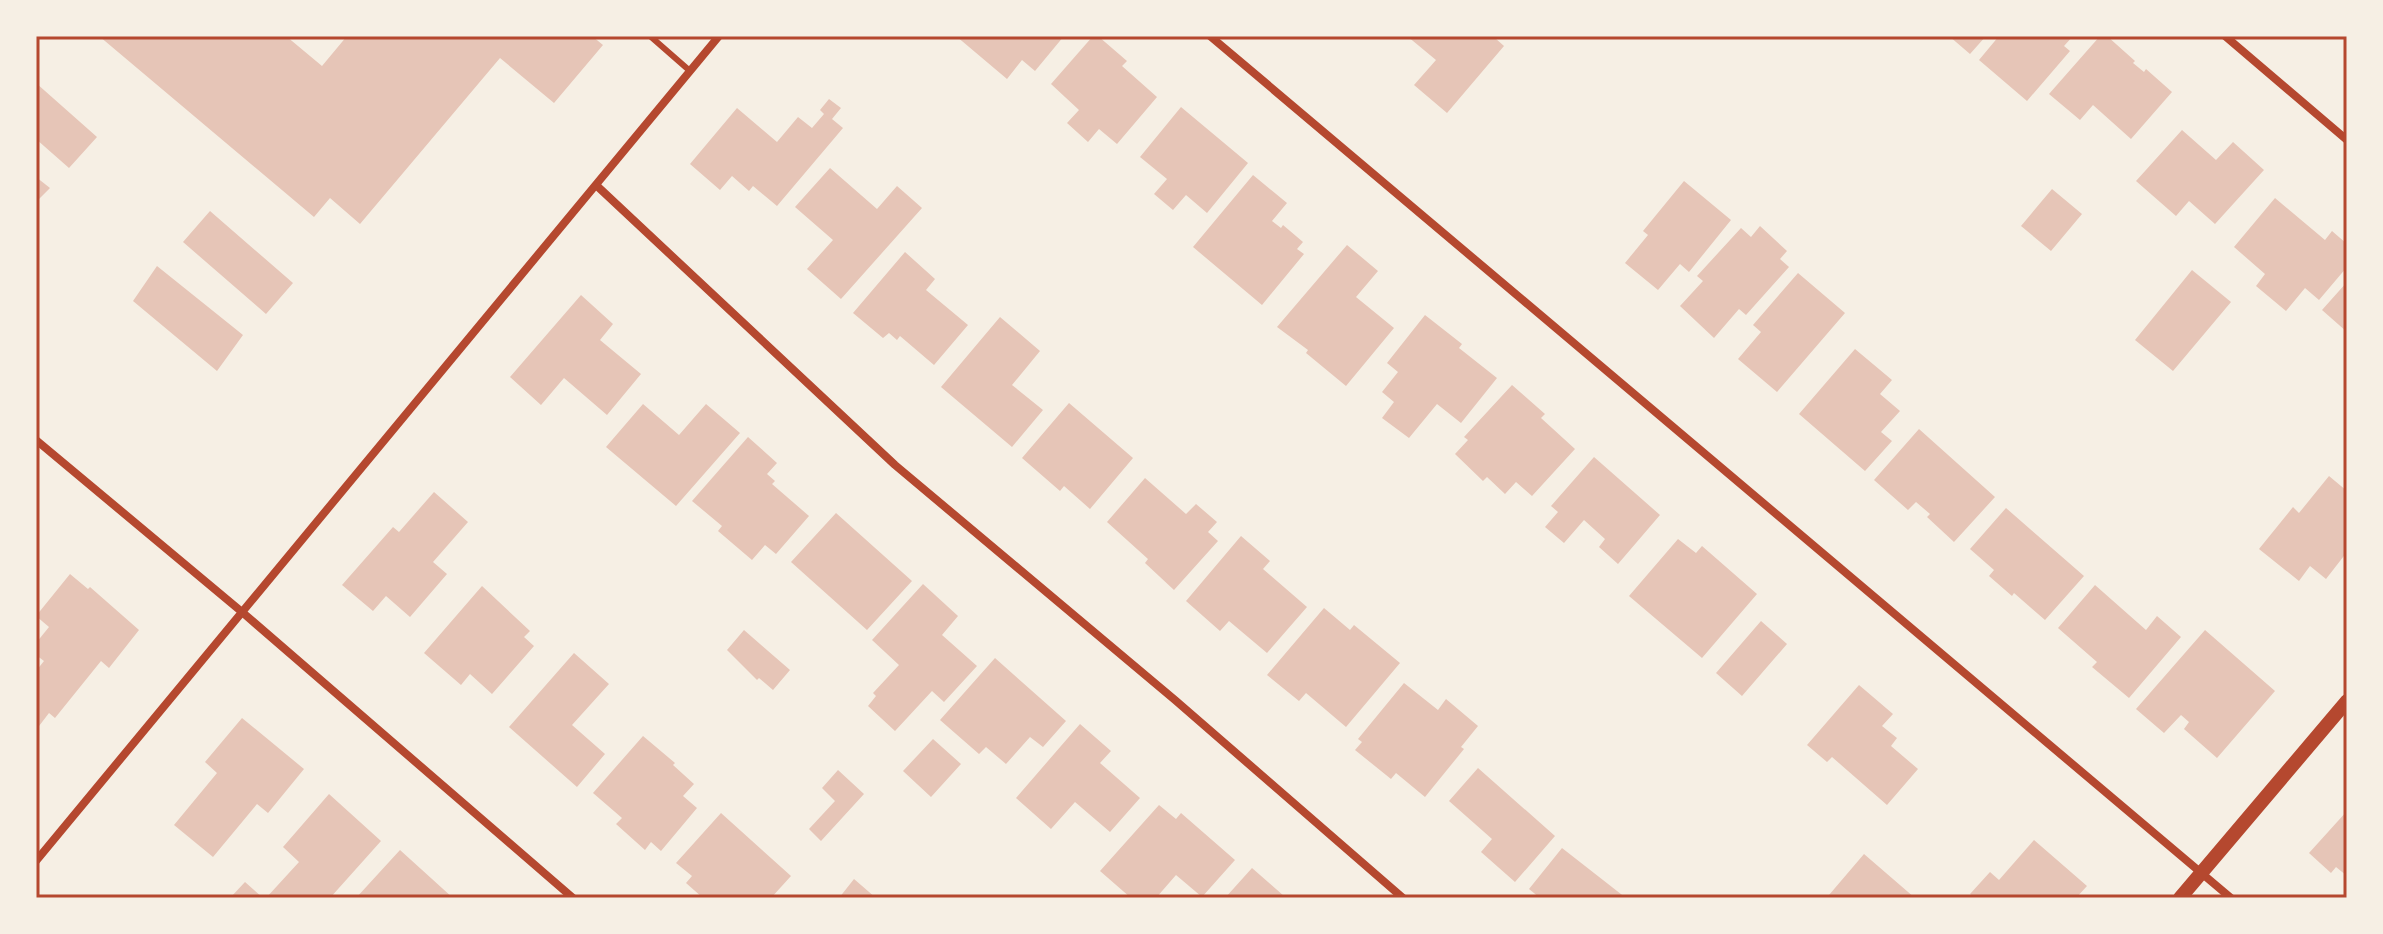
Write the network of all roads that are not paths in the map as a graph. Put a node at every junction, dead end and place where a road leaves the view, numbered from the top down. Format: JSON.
{"nodes":[{"id":1,"x":650,"y":36,"type":"edge"},
{"id":2,"x":719,"y":36,"type":"edge"},
{"id":3,"x":1210,"y":36,"type":"edge"},
{"id":4,"x":2225,"y":36,"type":"edge"},
{"id":5,"x":690,"y":71,"type":"junction"},
{"id":6,"x":2347,"y":140,"type":"edge"},
{"id":7,"x":596,"y":185,"type":"junction"},
{"id":8,"x":36,"y":440,"type":"edge"},
{"id":9,"x":242,"y":612,"type":"junction"},
{"id":10,"x":2347,"y":701,"type":"edge"},
{"id":11,"x":36,"y":861,"type":"edge"},
{"id":12,"x":2201,"y":873,"type":"junction"},
{"id":13,"x":573,"y":898,"type":"edge"},
{"id":14,"x":1403,"y":898,"type":"edge"},
{"id":15,"x":2180,"y":898,"type":"edge"},
{"id":16,"x":2231,"y":898,"type":"edge"}],
"edges":[{"from":1,"to":5,"type":"lane"},
{"from":2,"to":5,"type":"street"},
{"from":3,"to":12,"type":"street"},
{"from":4,"to":6,"type":"street"},
{"from":5,"to":7,"type":"street"},
{"from":7,"to":9,"type":"street"},
{"from":7,"to":14,"type":"street"},
{"from":8,"to":9,"type":"street"},
{"from":9,"to":11,"type":"street"},
{"from":9,"to":13,"type":"street"},
{"from":10,"to":12,"type":"street"},
{"from":12,"to":15,"type":"street"},
{"from":12,"to":16,"type":"street"}]}
